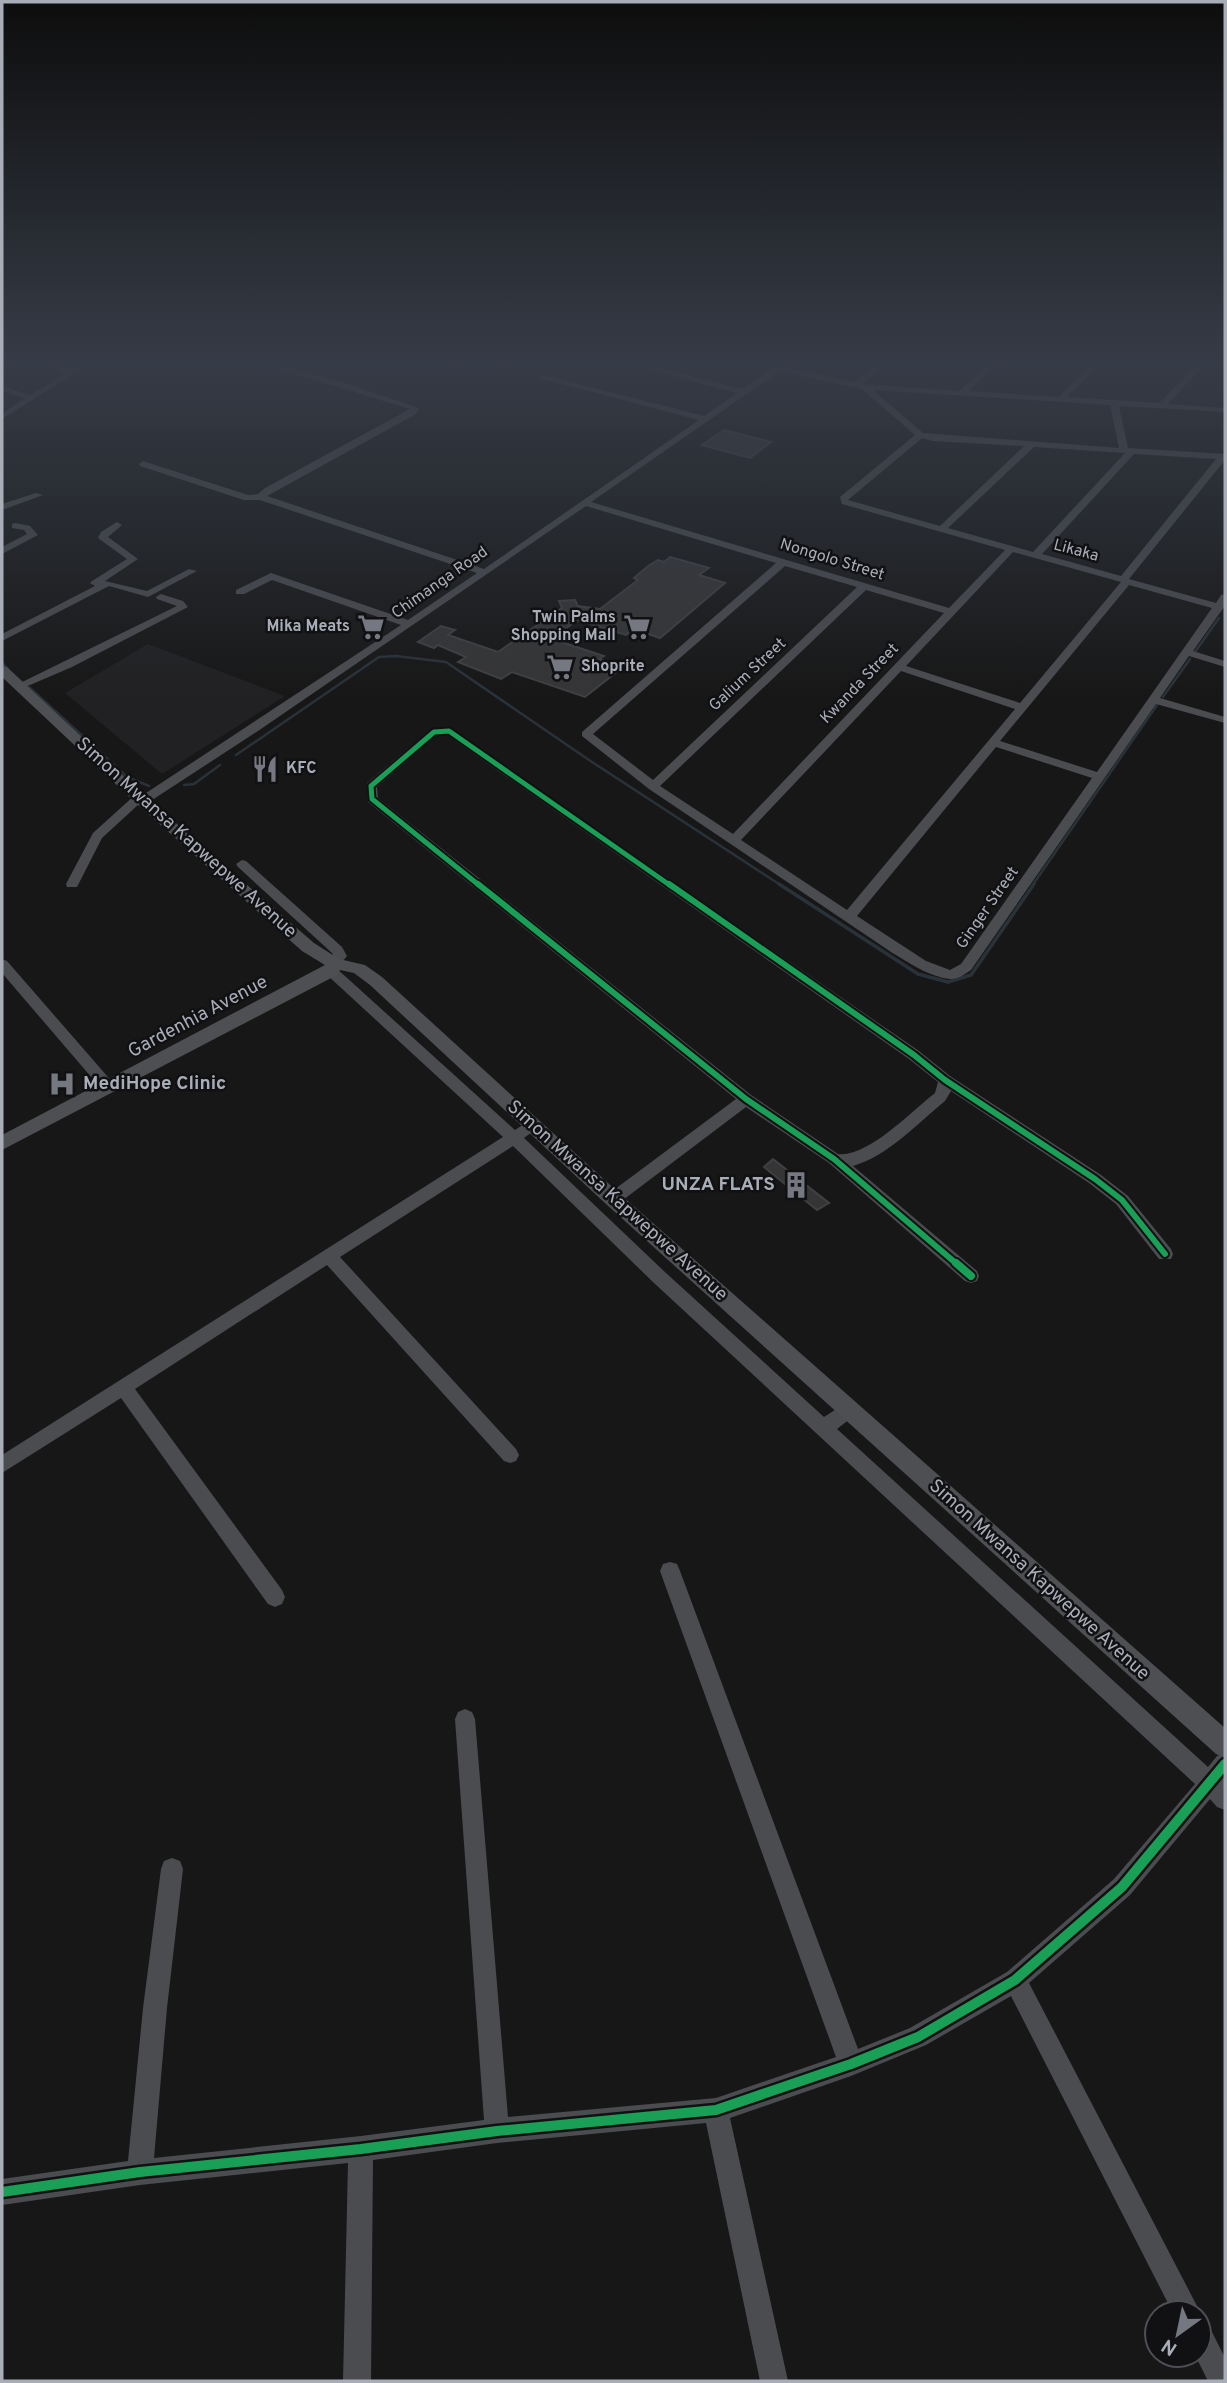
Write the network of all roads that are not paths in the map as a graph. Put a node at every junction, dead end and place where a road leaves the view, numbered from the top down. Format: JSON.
{"nodes":[{"id":1,"x":171,"y":473,"type":"edge"},
{"id":2,"x":299,"y":473,"type":"edge"},
{"id":3,"x":627,"y":473,"type":"edge"},
{"id":4,"x":875,"y":473,"type":"edge"},
{"id":5,"x":1001,"y":473,"type":"edge"},
{"id":6,"x":1108,"y":473,"type":"edge"},
{"id":7,"x":1210,"y":473,"type":"edge"},
{"id":8,"x":39,"y":495,"type":"dead end"},
{"id":9,"x":261,"y":497,"type":"junction"},
{"id":10,"x":584,"y":503,"type":"junction"},
{"id":11,"x":2,"y":508,"type":"edge"},
{"id":12,"x":117,"y":525,"type":"dead end"},
{"id":13,"x":15,"y":526,"type":"dead end"},
{"id":14,"x":941,"y":530,"type":"junction"},
{"id":15,"x":1011,"y":549,"type":"junction"},
{"id":16,"x":2,"y":551,"type":"edge"},
{"id":17,"x":1035,"y":555,"type":"junction"},
{"id":18,"x":783,"y":562,"type":"junction"},
{"id":19,"x":192,"y":571,"type":"dead end"},
{"id":20,"x":484,"y":572,"type":"junction"},
{"id":21,"x":1125,"y":580,"type":"junction"},
{"id":22,"x":864,"y":586,"type":"junction"},
{"id":23,"x":240,"y":592,"type":"dead end"},
{"id":24,"x":161,"y":597,"type":"dead end"},
{"id":25,"x":1221,"y":607,"type":"edge"},
{"id":26,"x":951,"y":612,"type":"junction"},
{"id":27,"x":409,"y":624,"type":"junction"},
{"id":28,"x":2,"y":637,"type":"edge"},
{"id":29,"x":1185,"y":652,"type":"junction"},
{"id":30,"x":1225,"y":664,"type":"edge"},
{"id":31,"x":898,"y":667,"type":"junction"},
{"id":32,"x":2,"y":670,"type":"edge"},
{"id":33,"x":19,"y":686,"type":"junction"},
{"id":34,"x":1152,"y":699,"type":"junction"},
{"id":35,"x":1021,"y":707,"type":"junction"},
{"id":36,"x":1225,"y":720,"type":"edge"},
{"id":37,"x":994,"y":743,"type":"junction"},
{"id":38,"x":1099,"y":776,"type":"junction"},
{"id":39,"x":653,"y":786,"type":"junction"},
{"id":40,"x":140,"y":799,"type":"junction"},
{"id":41,"x":733,"y":841,"type":"junction"},
{"id":42,"x":242,"y":864,"type":"dead end"},
{"id":43,"x":72,"y":884,"type":"dead end"},
{"id":44,"x":849,"y":917,"type":"junction"},
{"id":45,"x":3,"y":966,"type":"edge"},
{"id":46,"x":332,"y":967,"type":"junction"},
{"id":47,"x":945,"y":1080,"type":"junction"},
{"id":48,"x":109,"y":1088,"type":"junction"},
{"id":49,"x":746,"y":1099,"type":"junction"},
{"id":50,"x":532,"y":1126,"type":"junction"},
{"id":51,"x":514,"y":1138,"type":"junction"},
{"id":52,"x":2,"y":1143,"type":"edge"},
{"id":53,"x":834,"y":1159,"type":"junction"},
{"id":54,"x":613,"y":1199,"type":"junction"},
{"id":55,"x":1165,"y":1254,"type":"dead end"},
{"id":56,"x":328,"y":1255,"type":"junction"},
{"id":57,"x":971,"y":1276,"type":"dead end"},
{"id":58,"x":123,"y":1387,"type":"junction"},
{"id":59,"x":849,"y":1409,"type":"junction"},
{"id":60,"x":824,"y":1429,"type":"junction"},
{"id":61,"x":510,"y":1455,"type":"dead end"},
{"id":62,"x":2,"y":1465,"type":"edge"},
{"id":63,"x":670,"y":1571,"type":"dead end"},
{"id":64,"x":275,"y":1597,"type":"dead end"},
{"id":65,"x":465,"y":1719,"type":"dead end"},
{"id":66,"x":1225,"y":1745,"type":"edge"},
{"id":67,"x":1225,"y":1764,"type":"edge"},
{"id":68,"x":1217,"y":1791,"type":"edge"},
{"id":69,"x":172,"y":1869,"type":"dead end"},
{"id":70,"x":1015,"y":1980,"type":"junction"},
{"id":71,"x":851,"y":2064,"type":"junction"},
{"id":72,"x":716,"y":2110,"type":"junction"},
{"id":73,"x":497,"y":2131,"type":"junction"},
{"id":74,"x":360,"y":2149,"type":"junction"},
{"id":75,"x":140,"y":2172,"type":"junction"},
{"id":76,"x":2,"y":2192,"type":"edge"},
{"id":77,"x":1180,"y":2299,"type":"edge"},
{"id":78,"x":1213,"y":2362,"type":"edge"},
{"id":79,"x":357,"y":2381,"type":"edge"},
{"id":80,"x":774,"y":2381,"type":"edge"},
{"id":81,"x":1223,"y":2381,"type":"edge"}],
"edges":[{"from":1,"to":9,"type":"street"},
{"from":2,"to":9,"type":"street"},
{"from":3,"to":10,"type":"street","name":"Chimanga Road"},
{"from":4,"to":14,"type":"street","name":"Likaka"},
{"from":5,"to":14,"type":"street"},
{"from":6,"to":17,"type":"street"},
{"from":7,"to":21,"type":"street"},
{"from":8,"to":11,"type":"street"},
{"from":9,"to":20,"type":"street"},
{"from":10,"to":18,"type":"street","name":"Nongolo Street"},
{"from":10,"to":20,"type":"street","name":"Chimanga Road"},
{"from":12,"to":28,"type":"street"},
{"from":13,"to":16,"type":"street"},
{"from":14,"to":15,"type":"street","name":"Likaka"},
{"from":15,"to":17,"type":"street","name":"Likaka"},
{"from":15,"to":26,"type":"street","name":"Kwanda Street"},
{"from":17,"to":21,"type":"street","name":"Likaka"},
{"from":18,"to":22,"type":"street","name":"Nongolo Street"},
{"from":18,"to":39,"type":"street","name":"Ginger Street"},
{"from":19,"to":28,"type":"street"},
{"from":20,"to":27,"type":"street","name":"Chimanga Road"},
{"from":21,"to":25,"type":"street","name":"Likaka"},
{"from":21,"to":35,"type":"street"},
{"from":22,"to":26,"type":"street","name":"Nongolo Street"},
{"from":22,"to":39,"type":"street","name":"Galium Street"},
{"from":23,"to":27,"type":"street"},
{"from":24,"to":33,"type":"street"},
{"from":25,"to":29,"type":"street","name":"Ginger Street"},
{"from":26,"to":31,"type":"street","name":"Kwanda Street"},
{"from":27,"to":40,"type":"street","name":"Chimanga Road"},
{"from":29,"to":30,"type":"street"},
{"from":29,"to":34,"type":"street","name":"Ginger Street"},
{"from":31,"to":35,"type":"street"},
{"from":31,"to":41,"type":"street","name":"Kwanda Street"},
{"from":32,"to":33,"type":"main road","name":"Simon Mwansa Kapwepwe Avenue"},
{"from":33,"to":40,"type":"main road","name":"Simon Mwansa Kapwepwe Avenue"},
{"from":34,"to":36,"type":"street"},
{"from":34,"to":38,"type":"street","name":"Ginger Street"},
{"from":35,"to":37,"type":"street"},
{"from":37,"to":38,"type":"street"},
{"from":37,"to":44,"type":"street"},
{"from":38,"to":44,"type":"street","name":"Ginger Street"},
{"from":39,"to":41,"type":"street","name":"Ginger Street"},
{"from":40,"to":43,"type":"street","name":"Chimanga Road"},
{"from":40,"to":46,"type":"main road","name":"Simon Mwansa Kapwepwe Avenue"},
{"from":41,"to":44,"type":"street","name":"Ginger Street"},
{"from":42,"to":46,"type":"street"},
{"from":45,"to":48,"type":"street"},
{"from":46,"to":48,"type":"main road","name":"Gardenhia Avenue"},
{"from":46,"to":50,"type":"main road","name":"Simon Mwansa Kapwepwe Avenue"},
{"from":46,"to":51,"type":"street"},
{"from":47,"to":49,"type":"street"},
{"from":47,"to":53,"type":"street"},
{"from":47,"to":55,"type":"street"},
{"from":48,"to":52,"type":"main road","name":"Gardenhia Avenue"},
{"from":49,"to":53,"type":"street"},
{"from":49,"to":54,"type":"street"},
{"from":50,"to":51,"type":"street"},
{"from":50,"to":54,"type":"main road","name":"Simon Mwansa Kapwepwe Avenue"},
{"from":51,"to":56,"type":"street"},
{"from":51,"to":60,"type":"street"},
{"from":53,"to":57,"type":"street"},
{"from":54,"to":59,"type":"main road","name":"Simon Mwansa Kapwepwe Avenue"},
{"from":56,"to":58,"type":"street"},
{"from":56,"to":61,"type":"street"},
{"from":58,"to":62,"type":"street"},
{"from":58,"to":64,"type":"street"},
{"from":59,"to":60,"type":"street"},
{"from":59,"to":66,"type":"main road","name":"Simon Mwansa Kapwepwe Avenue"},
{"from":60,"to":68,"type":"street"},
{"from":63,"to":71,"type":"street"},
{"from":65,"to":73,"type":"street"},
{"from":67,"to":68,"type":"street"},
{"from":68,"to":70,"type":"street"},
{"from":69,"to":75,"type":"street"},
{"from":70,"to":71,"type":"street"},
{"from":70,"to":77,"type":"street"},
{"from":71,"to":72,"type":"street"},
{"from":72,"to":73,"type":"street"},
{"from":72,"to":80,"type":"street"},
{"from":73,"to":74,"type":"street"},
{"from":74,"to":75,"type":"street"},
{"from":74,"to":79,"type":"street"},
{"from":75,"to":76,"type":"street"},
{"from":78,"to":81,"type":"street"}]}
